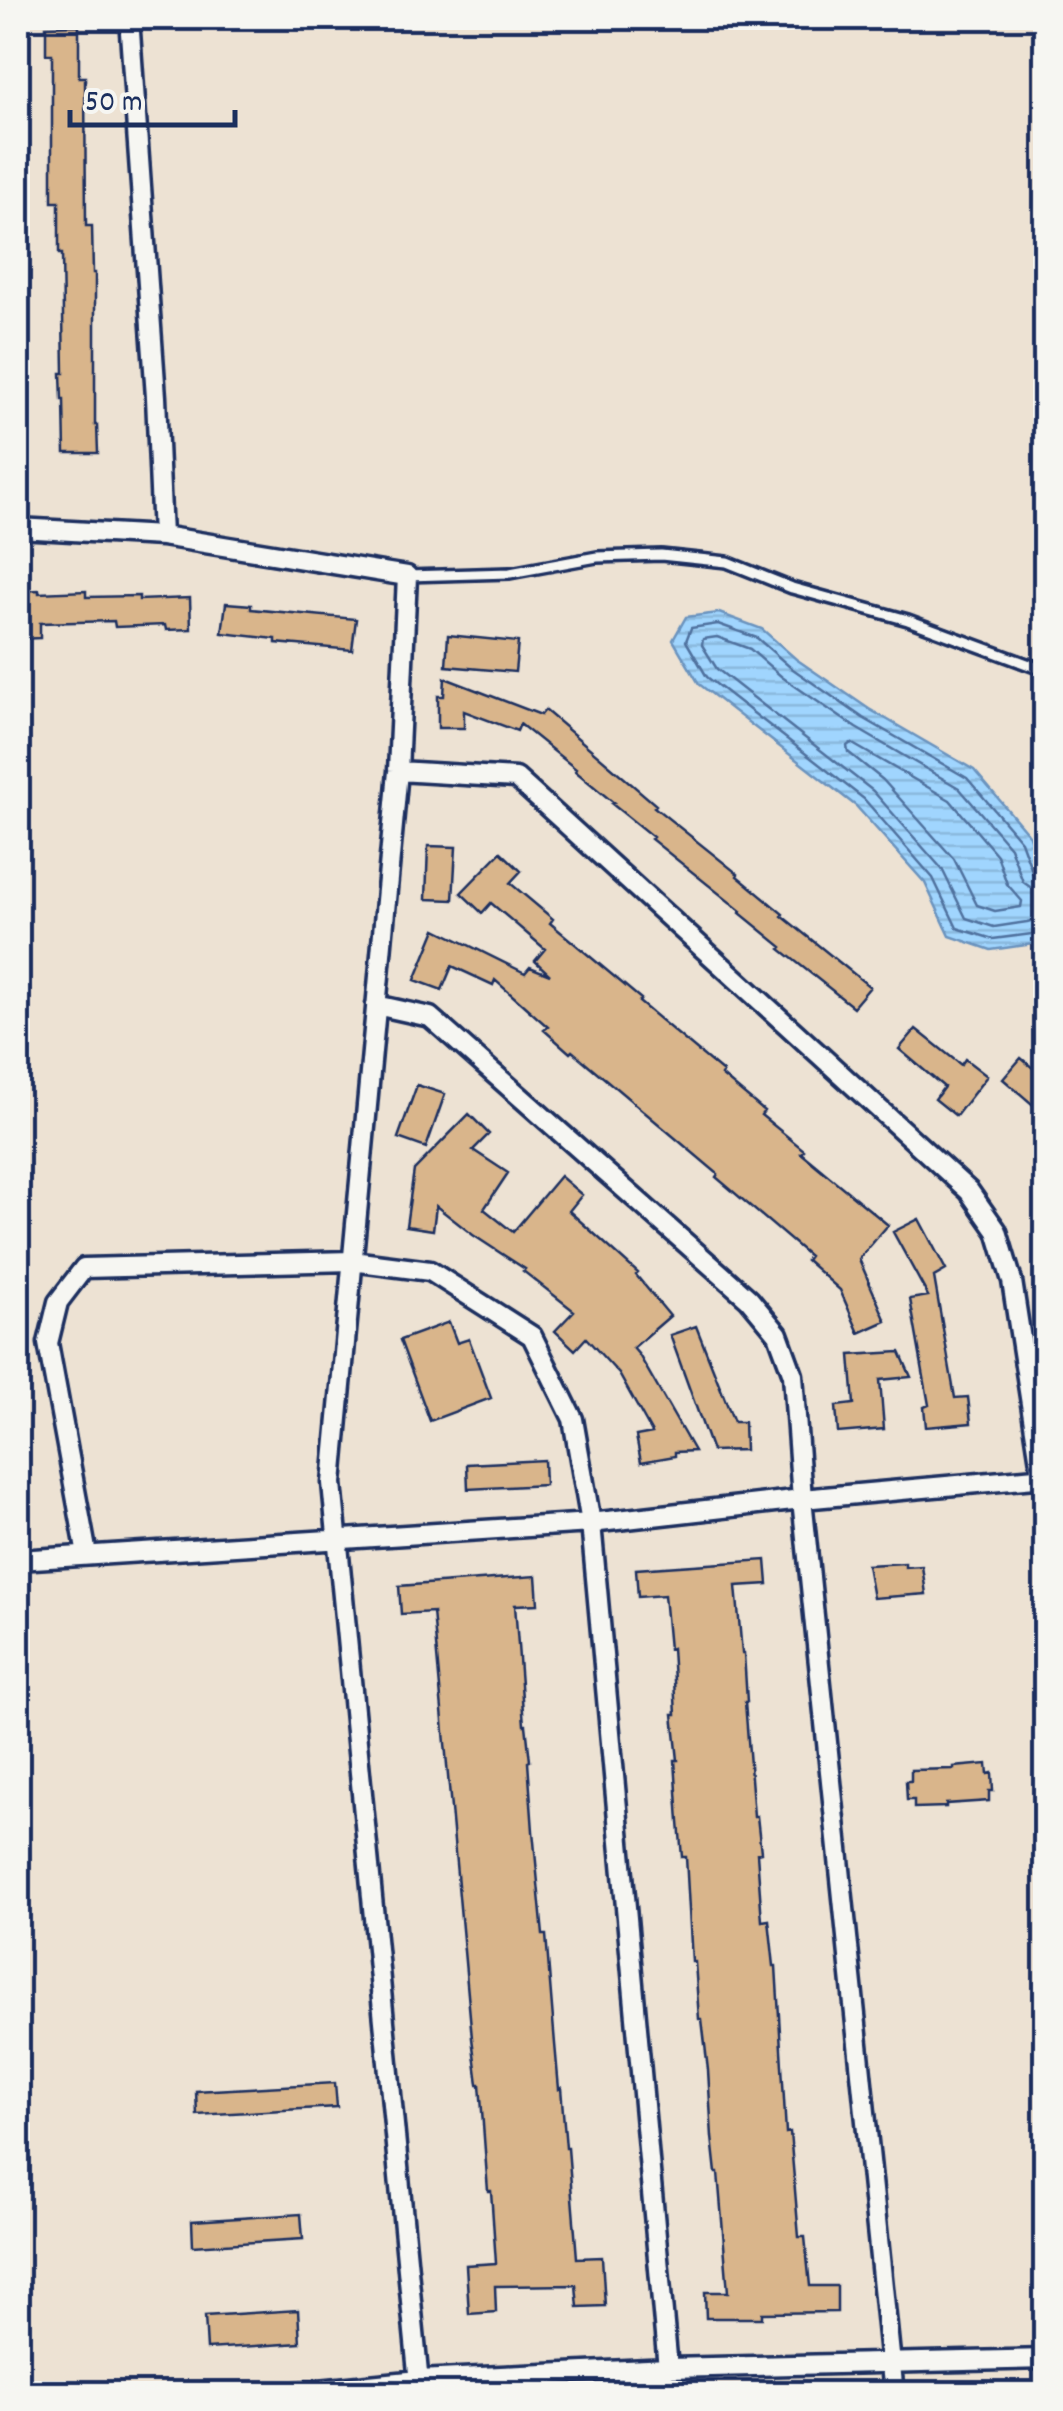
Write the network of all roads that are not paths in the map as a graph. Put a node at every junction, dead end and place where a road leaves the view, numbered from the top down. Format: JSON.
{"nodes":[{"id":1,"x":129,"y":18,"type":"edge"},
{"id":2,"x":18,"y":528,"type":"edge"},
{"id":3,"x":162,"y":536,"type":"junction"},
{"id":4,"x":407,"y":576,"type":"junction"},
{"id":5,"x":1046,"y":671,"type":"edge"},
{"id":6,"x":398,"y":771,"type":"junction"},
{"id":7,"x":376,"y":1006,"type":"junction"},
{"id":8,"x":352,"y":1261,"type":"junction"},
{"id":9,"x":1044,"y":1477,"type":"edge"},
{"id":10,"x":802,"y":1499,"type":"junction"},
{"id":11,"x":1046,"y":1501,"type":"edge"},
{"id":12,"x":592,"y":1523,"type":"junction"},
{"id":13,"x":338,"y":1540,"type":"junction"},
{"id":14,"x":87,"y":1556,"type":"junction"},
{"id":15,"x":18,"y":1560,"type":"edge"},
{"id":16,"x":1046,"y":2358,"type":"edge"},
{"id":17,"x":891,"y":2363,"type":"junction"},
{"id":18,"x":668,"y":2368,"type":"junction"},
{"id":19,"x":420,"y":2387,"type":"edge"},
{"id":20,"x":279,"y":2394,"type":"edge"},
{"id":21,"x":894,"y":2394,"type":"edge"}],
"edges":[{"from":1,"to":3,"type":"street"},
{"from":2,"to":3,"type":"street"},
{"from":3,"to":4,"type":"street"},
{"from":4,"to":5,"type":"lane"},
{"from":4,"to":6,"type":"street"},
{"from":6,"to":7,"type":"street"},
{"from":6,"to":9,"type":"street"},
{"from":7,"to":8,"type":"street"},
{"from":7,"to":10,"type":"street"},
{"from":8,"to":12,"type":"street"},
{"from":8,"to":13,"type":"street"},
{"from":8,"to":14,"type":"street"},
{"from":9,"to":10,"type":"street"},
{"from":9,"to":11,"type":"street"},
{"from":10,"to":12,"type":"street"},
{"from":10,"to":17,"type":"street"},
{"from":12,"to":13,"type":"street"},
{"from":12,"to":18,"type":"street"},
{"from":13,"to":14,"type":"street"},
{"from":13,"to":19,"type":"street"},
{"from":14,"to":15,"type":"street"},
{"from":16,"to":17,"type":"street"},
{"from":17,"to":18,"type":"street"},
{"from":17,"to":21,"type":"street"},
{"from":18,"to":19,"type":"street"},
{"from":19,"to":20,"type":"street"}]}
